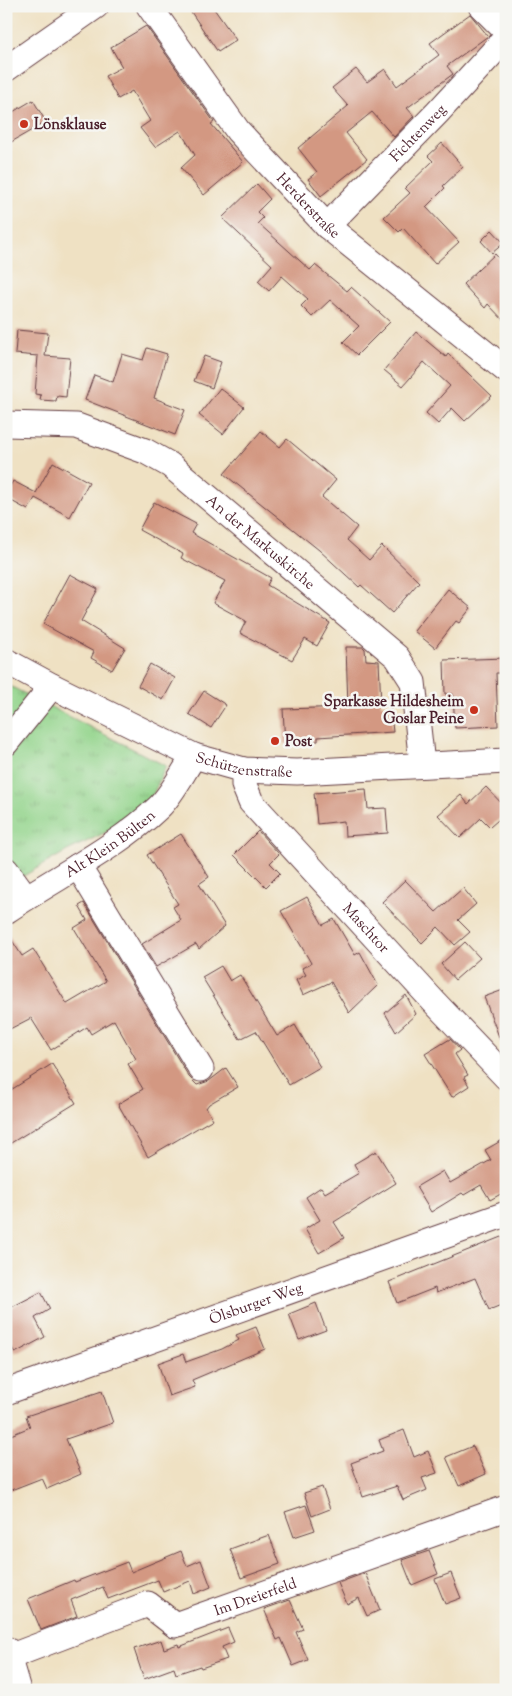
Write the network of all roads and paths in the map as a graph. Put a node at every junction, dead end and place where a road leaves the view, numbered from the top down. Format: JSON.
{"nodes":[{"id":1,"x":96,"y":6,"type":"edge"},
{"id":2,"x":149,"y":6,"type":"edge"},
{"id":3,"x":481,"y":6,"type":"edge"},
{"id":4,"x":506,"y":30,"type":"edge"},
{"id":5,"x":506,"y":38,"type":"edge"},
{"id":6,"x":6,"y":69,"type":"edge"},
{"id":7,"x":327,"y":226,"type":"junction"},
{"id":8,"x":506,"y":370,"type":"edge"},
{"id":9,"x":6,"y":424,"type":"edge"},
{"id":10,"x":6,"y":661,"type":"edge"},
{"id":11,"x":52,"y":686,"type":"junction"},
{"id":12,"x":6,"y":743,"type":"edge"},
{"id":13,"x":194,"y":756,"type":"junction"},
{"id":14,"x":506,"y":761,"type":"edge"},
{"id":15,"x":422,"y":764,"type":"junction"},
{"id":16,"x":244,"y":770,"type":"junction"},
{"id":17,"x":78,"y":866,"type":"junction"},
{"id":18,"x":6,"y":870,"type":"edge"},
{"id":19,"x":16,"y":904,"type":"edge"},
{"id":20,"x":201,"y":1069,"type":"dead end"},
{"id":21,"x":506,"y":1077,"type":"edge"},
{"id":22,"x":506,"y":1214,"type":"edge"},
{"id":23,"x":6,"y":1392,"type":"edge"},
{"id":24,"x":506,"y":1508,"type":"edge"},
{"id":25,"x":7,"y":1653,"type":"edge"},
{"id":26,"x":18,"y":1690,"type":"edge"}],
"edges":[{"from":1,"to":6,"type":"street"},
{"from":2,"to":7,"type":"street","name":"Herderstraße"},
{"from":3,"to":4,"type":"street"},
{"from":5,"to":7,"type":"street","name":"Fichtenweg"},
{"from":7,"to":8,"type":"street","name":"Herderstraße"},
{"from":9,"to":15,"type":"street","name":"An der Markuskirche"},
{"from":10,"to":11,"type":"street","name":"Schützenstraße"},
{"from":11,"to":12,"type":"street"},
{"from":11,"to":13,"type":"street","name":"Schützenstraße"},
{"from":13,"to":16,"type":"street","name":"Schützenstraße"},
{"from":13,"to":17,"type":"street","name":"Alt Klein Bülten"},
{"from":14,"to":15,"type":"street","name":"Schützenstraße"},
{"from":15,"to":16,"type":"street","name":"Schützenstraße"},
{"from":16,"to":21,"type":"street","name":"Maschtor"},
{"from":17,"to":19,"type":"street","name":"Alt Klein Bülten"},
{"from":17,"to":20,"type":"street"},
{"from":18,"to":19,"type":"street"},
{"from":22,"to":23,"type":"street","name":"Ölsburger Weg"},
{"from":24,"to":25,"type":"street","name":"Im Dreierfeld"},
{"from":25,"to":26,"type":"street"}]}
